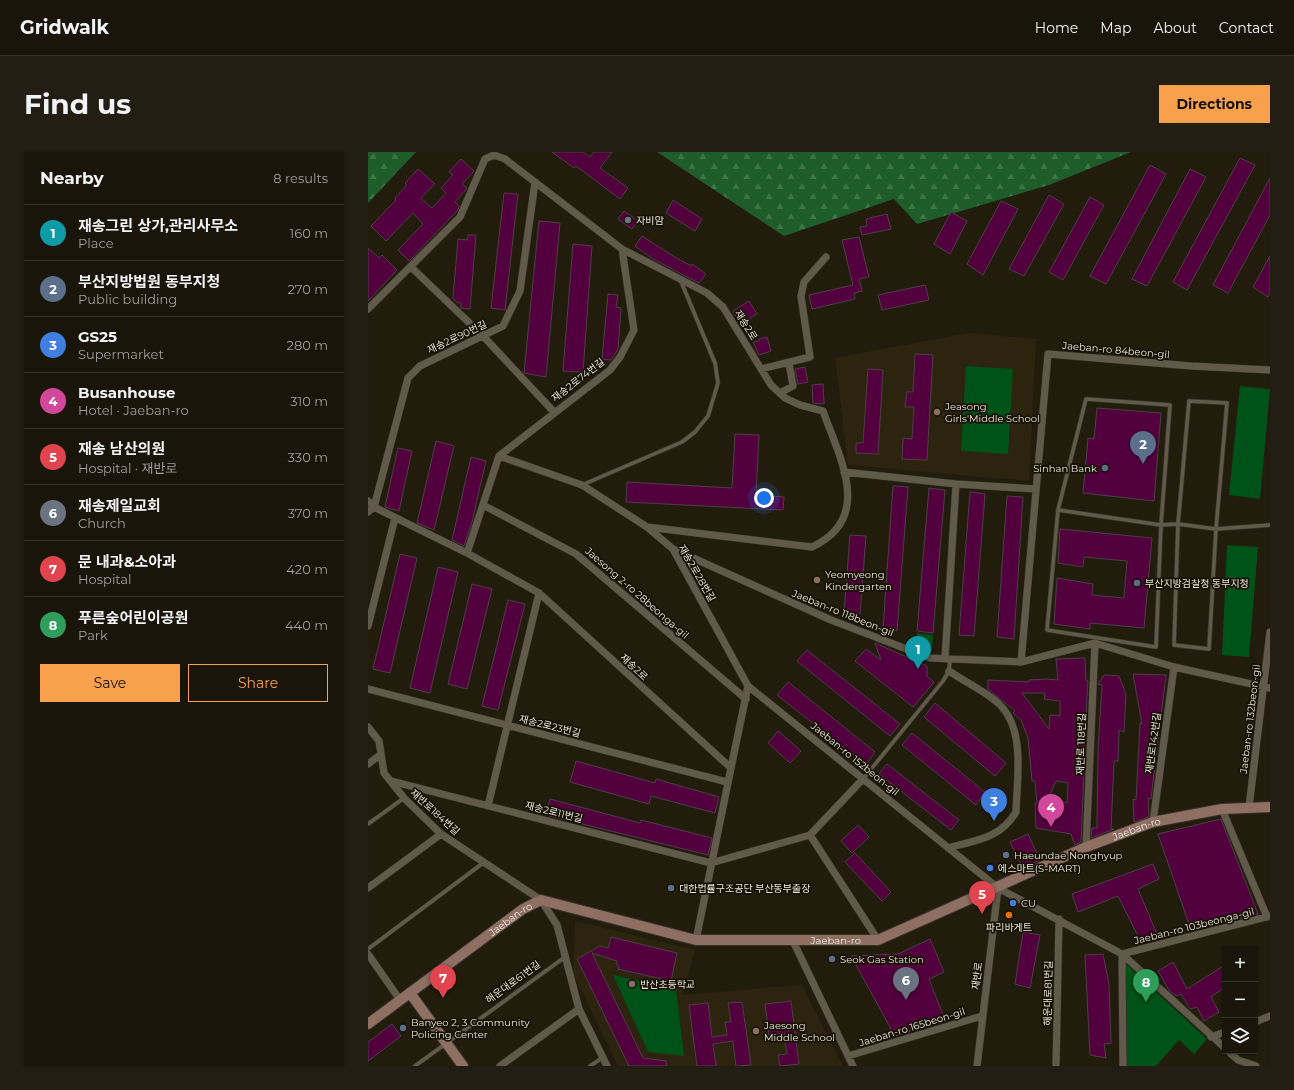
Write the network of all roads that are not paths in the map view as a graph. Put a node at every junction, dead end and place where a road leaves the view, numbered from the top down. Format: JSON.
{"nodes":[{"id":1,"x":535,"y":182,"type":"junction"},
{"id":2,"x":622,"y":249,"type":"junction"},
{"id":3,"x":826,"y":257,"type":"dead end"},
{"id":4,"x":411,"y":267,"type":"junction"},
{"id":5,"x":679,"y":278,"type":"junction"},
{"id":6,"x":368,"y":309,"type":"edge"},
{"id":7,"x":484,"y":336,"type":"junction"},
{"id":8,"x":789,"y":363,"type":"junction"},
{"id":9,"x":761,"y":369,"type":"junction"},
{"id":10,"x":1270,"y":370,"type":"edge"},
{"id":11,"x":780,"y":393,"type":"junction"},
{"id":12,"x":554,"y":412,"type":"junction"},
{"id":13,"x":499,"y":456,"type":"junction"},
{"id":14,"x":844,"y":472,"type":"junction"},
{"id":15,"x":956,"y":484,"type":"junction"},
{"id":16,"x":582,"y":485,"type":"junction"},
{"id":17,"x":1036,"y":489,"type":"junction"},
{"id":18,"x":368,"y":501,"type":"edge"},
{"id":19,"x":483,"y":505,"type":"junction"},
{"id":20,"x":371,"y":509,"type":"edge"},
{"id":21,"x":1058,"y":510,"type":"junction"},
{"id":22,"x":395,"y":518,"type":"junction"},
{"id":23,"x":1178,"y":524,"type":"junction"},
{"id":24,"x":1161,"y":525,"type":"junction"},
{"id":25,"x":1270,"y":525,"type":"edge"},
{"id":26,"x":647,"y":527,"type":"junction"},
{"id":27,"x":1216,"y":529,"type":"junction"},
{"id":28,"x":673,"y":549,"type":"junction"},
{"id":29,"x":467,"y":552,"type":"junction"},
{"id":30,"x":539,"y":593,"type":"junction"},
{"id":31,"x":368,"y":626,"type":"edge"},
{"id":32,"x":1270,"y":632,"type":"edge"},
{"id":33,"x":1095,"y":642,"type":"junction"},
{"id":34,"x":948,"y":659,"type":"junction"},
{"id":35,"x":1021,"y":662,"type":"junction"},
{"id":36,"x":1174,"y":667,"type":"junction"},
{"id":37,"x":949,"y":671,"type":"junction"},
{"id":38,"x":748,"y":686,"type":"junction"},
{"id":39,"x":1267,"y":687,"type":"edge"},
{"id":40,"x":368,"y":689,"type":"edge"},
{"id":41,"x":746,"y":699,"type":"junction"},
{"id":42,"x":508,"y":725,"type":"junction"},
{"id":43,"x":368,"y":727,"type":"edge"},
{"id":44,"x":380,"y":755,"type":"junction"},
{"id":45,"x":368,"y":764,"type":"edge"},
{"id":46,"x":731,"y":768,"type":"junction"},
{"id":47,"x":863,"y":778,"type":"junction"},
{"id":48,"x":390,"y":782,"type":"junction"},
{"id":49,"x":728,"y":782,"type":"junction"},
{"id":50,"x":404,"y":798,"type":"junction"},
{"id":51,"x":488,"y":806,"type":"junction"},
{"id":52,"x":1249,"y":807,"type":"junction"},
{"id":53,"x":1270,"y":807,"type":"edge"},
{"id":54,"x":1222,"y":809,"type":"junction"},
{"id":55,"x":1152,"y":822,"type":"junction"},
{"id":56,"x":368,"y":824,"type":"edge"},
{"id":57,"x":441,"y":834,"type":"junction"},
{"id":58,"x":810,"y":836,"type":"junction"},
{"id":59,"x":1086,"y":847,"type":"junction"},
{"id":60,"x":948,"y":848,"type":"junction"},
{"id":61,"x":483,"y":863,"type":"junction"},
{"id":62,"x":712,"y":863,"type":"junction"},
{"id":63,"x":368,"y":888,"type":"edge"},
{"id":64,"x":998,"y":888,"type":"junction"},
{"id":65,"x":541,"y":900,"type":"junction"},
{"id":66,"x":1268,"y":917,"type":"edge"},
{"id":67,"x":1059,"y":919,"type":"junction"},
{"id":68,"x":792,"y":939,"type":"junction"},
{"id":69,"x":696,"y":940,"type":"junction"},
{"id":70,"x":878,"y":940,"type":"junction"},
{"id":71,"x":368,"y":949,"type":"edge"},
{"id":72,"x":368,"y":954,"type":"edge"},
{"id":73,"x":1122,"y":954,"type":"junction"},
{"id":74,"x":565,"y":957,"type":"junction"},
{"id":75,"x":410,"y":993,"type":"junction"},
{"id":76,"x":400,"y":1000,"type":"junction"},
{"id":77,"x":579,"y":1008,"type":"junction"},
{"id":78,"x":982,"y":1016,"type":"junction"},
{"id":79,"x":1270,"y":1016,"type":"edge"},
{"id":80,"x":1258,"y":1021,"type":"edge"},
{"id":81,"x":368,"y":1024,"type":"edge"},
{"id":82,"x":1222,"y":1033,"type":"edge"},
{"id":83,"x":1211,"y":1037,"type":"junction"},
{"id":84,"x":446,"y":1043,"type":"junction"},
{"id":85,"x":1222,"y":1046,"type":"edge"},
{"id":86,"x":1231,"y":1054,"type":"edge"},
{"id":87,"x":848,"y":1056,"type":"junction"},
{"id":88,"x":602,"y":1058,"type":"junction"},
{"id":89,"x":415,"y":1066,"type":"edge"},
{"id":90,"x":463,"y":1066,"type":"edge"},
{"id":91,"x":500,"y":1066,"type":"edge"},
{"id":92,"x":590,"y":1066,"type":"edge"},
{"id":93,"x":607,"y":1066,"type":"edge"},
{"id":94,"x":853,"y":1066,"type":"edge"},
{"id":95,"x":977,"y":1066,"type":"edge"},
{"id":96,"x":1056,"y":1066,"type":"edge"},
{"id":97,"x":1123,"y":1066,"type":"edge"},
{"id":98,"x":1256,"y":1066,"type":"edge"}],
"edges":[{"from":1,"to":2,"type":"street","name":"재송2로"},
{"from":1,"to":4,"type":"street","name":"재송2로"},
{"from":1,"to":7,"type":"street","name":"재송2로90번길"},
{"from":2,"to":5,"type":"street","name":"재송2로"},
{"from":2,"to":12,"type":"street","name":"재송2로74번길"},
{"from":3,"to":8,"type":"street"},
{"from":4,"to":6,"type":"street","name":"재송2로"},
{"from":4,"to":7,"type":"street"},
{"from":5,"to":9,"type":"street","name":"재송2로"},
{"from":5,"to":16,"type":"lane"},
{"from":7,"to":12,"type":"street","name":"재송2로74번길"},
{"from":7,"to":20,"type":"street","name":"재송2로90번길"},
{"from":8,"to":9,"type":"street"},
{"from":8,"to":11,"type":"street"},
{"from":9,"to":11,"type":"street","name":"재송2로"},
{"from":10,"to":17,"type":"street","name":"Jaeban-ro 84beon-gil"},
{"from":11,"to":14,"type":"street","name":"재송2로"},
{"from":12,"to":13,"type":"street","name":"재송2로74번길"},
{"from":13,"to":16,"type":"street","name":"재송2로28번길"},
{"from":13,"to":19,"type":"street"},
{"from":14,"to":15,"type":"street"},
{"from":14,"to":26,"type":"street","name":"재송2로"},
{"from":15,"to":17,"type":"street"},
{"from":15,"to":34,"type":"street"},
{"from":16,"to":26,"type":"street","name":"재송2로28번길"},
{"from":17,"to":35,"type":"street"},
{"from":18,"to":20,"type":"street","name":"재송2로"},
{"from":19,"to":29,"type":"street"},
{"from":19,"to":41,"type":"street","name":"Jaesong 2-ro 28beonga-gil"},
{"from":20,"to":22,"type":"street","name":"재송2로"},
{"from":21,"to":24,"type":"lane"},
{"from":21,"to":24,"type":"lane"},
{"from":21,"to":24,"type":"lane"},
{"from":22,"to":29,"type":"street","name":"재송2로"},
{"from":22,"to":31,"type":"street"},
{"from":23,"to":24,"type":"lane"},
{"from":23,"to":27,"type":"lane"},
{"from":23,"to":27,"type":"lane"},
{"from":23,"to":27,"type":"lane"},
{"from":25,"to":27,"type":"lane"},
{"from":26,"to":28,"type":"street","name":"재송2로28번길"},
{"from":28,"to":34,"type":"street","name":"Jaeban-ro 118beon-gil"},
{"from":28,"to":38,"type":"street","name":"재송2로28번길"},
{"from":29,"to":30,"type":"street","name":"재송2로"},
{"from":30,"to":42,"type":"street"},
{"from":30,"to":46,"type":"street","name":"재송2로"},
{"from":32,"to":39,"type":"street","name":"Jaeban-ro 132beon-gil"},
{"from":33,"to":35,"type":"street","name":"Jaeban-ro 118beon-gil"},
{"from":33,"to":36,"type":"street"},
{"from":33,"to":59,"type":"street","name":"재반로 118번길"},
{"from":34,"to":35,"type":"street","name":"Jaeban-ro 118beon-gil"},
{"from":34,"to":37,"type":"lane"},
{"from":36,"to":39,"type":"street"},
{"from":36,"to":55,"type":"street","name":"재반로142번길"},
{"from":37,"to":47,"type":"lane"},
{"from":37,"to":60,"type":"street"},
{"from":38,"to":41,"type":"street"},
{"from":38,"to":47,"type":"street","name":"Jaeban-ro 152beon-gil"},
{"from":39,"to":52,"type":"street","name":"Jaeban-ro 132beon-gil"},
{"from":40,"to":42,"type":"street","name":"재송2로23번길"},
{"from":41,"to":46,"type":"street"},
{"from":42,"to":49,"type":"street","name":"재송2로23번길"},
{"from":42,"to":51,"type":"street"},
{"from":43,"to":44,"type":"street","name":"재반로184번길"},
{"from":44,"to":45,"type":"street"},
{"from":44,"to":48,"type":"street","name":"재반로184번길"},
{"from":46,"to":49,"type":"street"},
{"from":47,"to":58,"type":"street"},
{"from":47,"to":60,"type":"street","name":"Jaeban-ro 152beon-gil"},
{"from":48,"to":50,"type":"street","name":"재반로184번길"},
{"from":48,"to":51,"type":"street","name":"재송2로11번길"},
{"from":49,"to":62,"type":"street"},
{"from":50,"to":56,"type":"lane"},
{"from":50,"to":57,"type":"street","name":"재반로184번길"},
{"from":51,"to":62,"type":"street","name":"재송2로11번길"},
{"from":52,"to":53,"type":"main road","name":"Jaeban-ro"},
{"from":52,"to":54,"type":"main road","name":"Jaeban-ro"},
{"from":54,"to":55,"type":"main road","name":"Jaeban-ro"},
{"from":54,"to":66,"type":"street"},
{"from":55,"to":59,"type":"main road","name":"Jaeban-ro"},
{"from":57,"to":61,"type":"street","name":"재반로184번길"},
{"from":57,"to":63,"type":"street"},
{"from":58,"to":62,"type":"street"},
{"from":58,"to":70,"type":"street"},
{"from":59,"to":64,"type":"main road","name":"Jaeban-ro"},
{"from":60,"to":64,"type":"street","name":"Jaeban-ro 152beon-gil"},
{"from":61,"to":65,"type":"street","name":"재반로184번길"},
{"from":61,"to":71,"type":"lane"},
{"from":62,"to":69,"type":"street"},
{"from":64,"to":67,"type":"street","name":"Jaeban-ro 152beon-gil"},
{"from":64,"to":70,"type":"main road","name":"Jaeban-ro"},
{"from":64,"to":78,"type":"street","name":"재반로"},
{"from":65,"to":69,"type":"main road","name":"Jaeban-ro"},
{"from":65,"to":74,"type":"street"},
{"from":65,"to":75,"type":"main road","name":"Jaeban-ro"},
{"from":66,"to":73,"type":"street","name":"Jaeban-ro 103beonga-gil"},
{"from":67,"to":73,"type":"street","name":"Jaeban-ro 152beon-gil"},
{"from":67,"to":96,"type":"street","name":"해운대로81번길"},
{"from":68,"to":69,"type":"main road","name":"Jaeban-ro"},
{"from":68,"to":70,"type":"main road","name":"Jaeban-ro"},
{"from":68,"to":87,"type":"street"},
{"from":72,"to":76,"type":"street"},
{"from":73,"to":83,"type":"street","name":"Jaeban-ro 152beon-gil"},
{"from":73,"to":97,"type":"street"},
{"from":74,"to":77,"type":"street"},
{"from":74,"to":84,"type":"lane","name":"해운대로61번길"},
{"from":75,"to":76,"type":"main road","name":"Jaeban-ro"},
{"from":75,"to":84,"type":"main road"},
{"from":76,"to":81,"type":"main road","name":"Jaeban-ro"},
{"from":77,"to":88,"type":"street"},
{"from":77,"to":91,"type":"street"},
{"from":78,"to":87,"type":"street","name":"Jaeban-ro 165beon-gil"},
{"from":78,"to":95,"type":"street","name":"재반로"},
{"from":79,"to":80,"type":"street"},
{"from":82,"to":83,"type":"street"},
{"from":83,"to":85,"type":"street","name":"Jaeban-ro 152beon-gil"},
{"from":84,"to":89,"type":"lane","name":"해운대로61번길"},
{"from":84,"to":90,"type":"main road"},
{"from":86,"to":98,"type":"street"},
{"from":87,"to":94,"type":"street"},
{"from":88,"to":92,"type":"lane"},
{"from":88,"to":93,"type":"street"}]}
